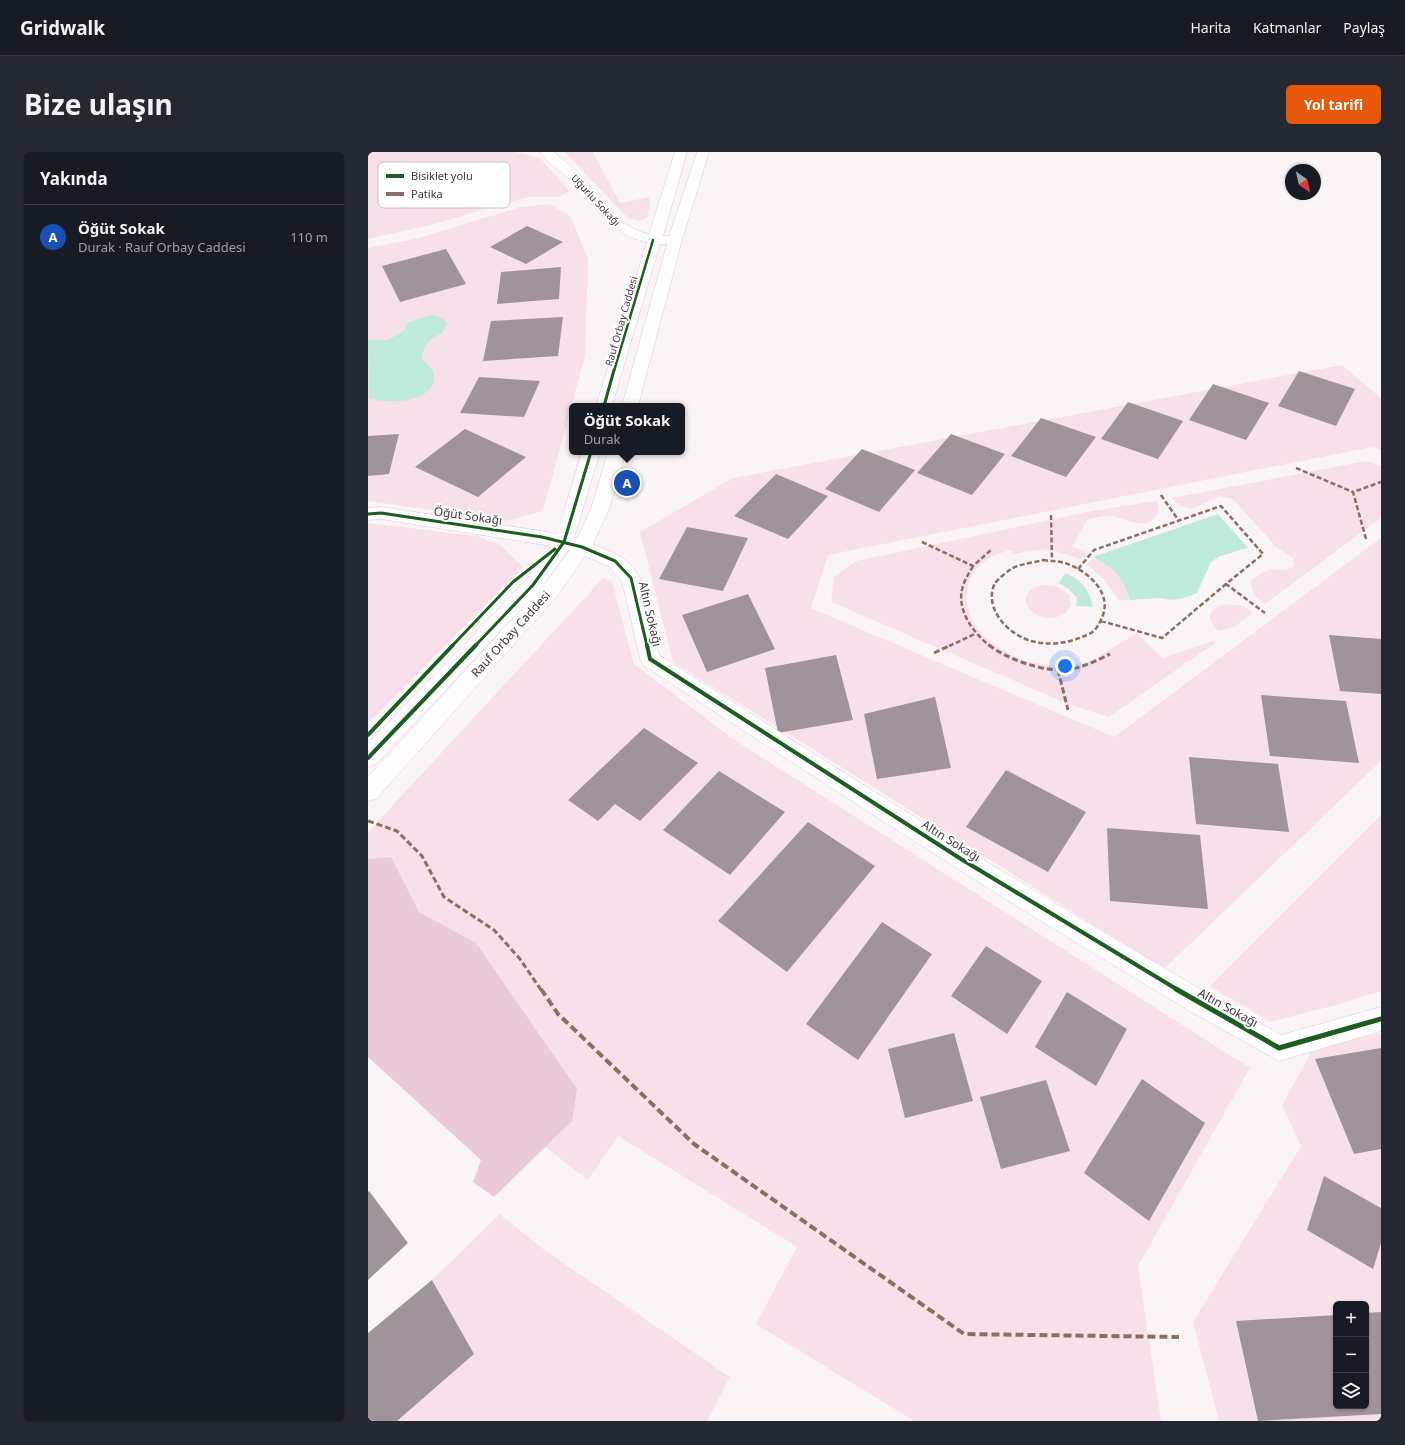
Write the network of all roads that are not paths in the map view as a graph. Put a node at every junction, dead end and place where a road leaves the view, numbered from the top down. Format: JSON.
{"nodes":[{"id":1,"x":546,"y":152,"type":"edge"},
{"id":2,"x":680,"y":152,"type":"edge"},
{"id":3,"x":703,"y":152,"type":"edge"},
{"id":4,"x":653,"y":240,"type":"junction"},
{"id":5,"x":675,"y":240,"type":"junction"},
{"id":6,"x":605,"y":403,"type":"edge"},
{"id":7,"x":631,"y":403,"type":"edge"},
{"id":8,"x":590,"y":455,"type":"edge"},
{"id":9,"x":616,"y":455,"type":"edge"},
{"id":10,"x":368,"y":514,"type":"edge"},
{"id":11,"x":574,"y":545,"type":"junction"},
{"id":12,"x":368,"y":758,"type":"edge"},
{"id":13,"x":368,"y":792,"type":"edge"},
{"id":14,"x":1381,"y":1019,"type":"edge"}],
"edges":[{"from":1,"to":4,"type":"street","name":"Uğurlu Sokağı"},
{"from":2,"to":4,"type":"street","name":"Rauf Orbay Caddesi"},
{"from":3,"to":5,"type":"street"},
{"from":4,"to":5,"type":"street","name":"Uğurlu Sokağı"},
{"from":4,"to":6,"type":"street","name":"Rauf Orbay Caddesi"},
{"from":5,"to":7,"type":"street"},
{"from":8,"to":11,"type":"street","name":"Rauf Orbay Caddesi"},
{"from":9,"to":11,"type":"street","name":"Rauf Orbay Caddesi"},
{"from":10,"to":11,"type":"street","name":"Öğüt Sokağı"},
{"from":11,"to":12,"type":"street","name":"Rauf Orbay Caddesi"},
{"from":11,"to":13,"type":"street","name":"Rauf Orbay Caddesi"},
{"from":11,"to":14,"type":"street","name":"Altın Sokağı"}]}
